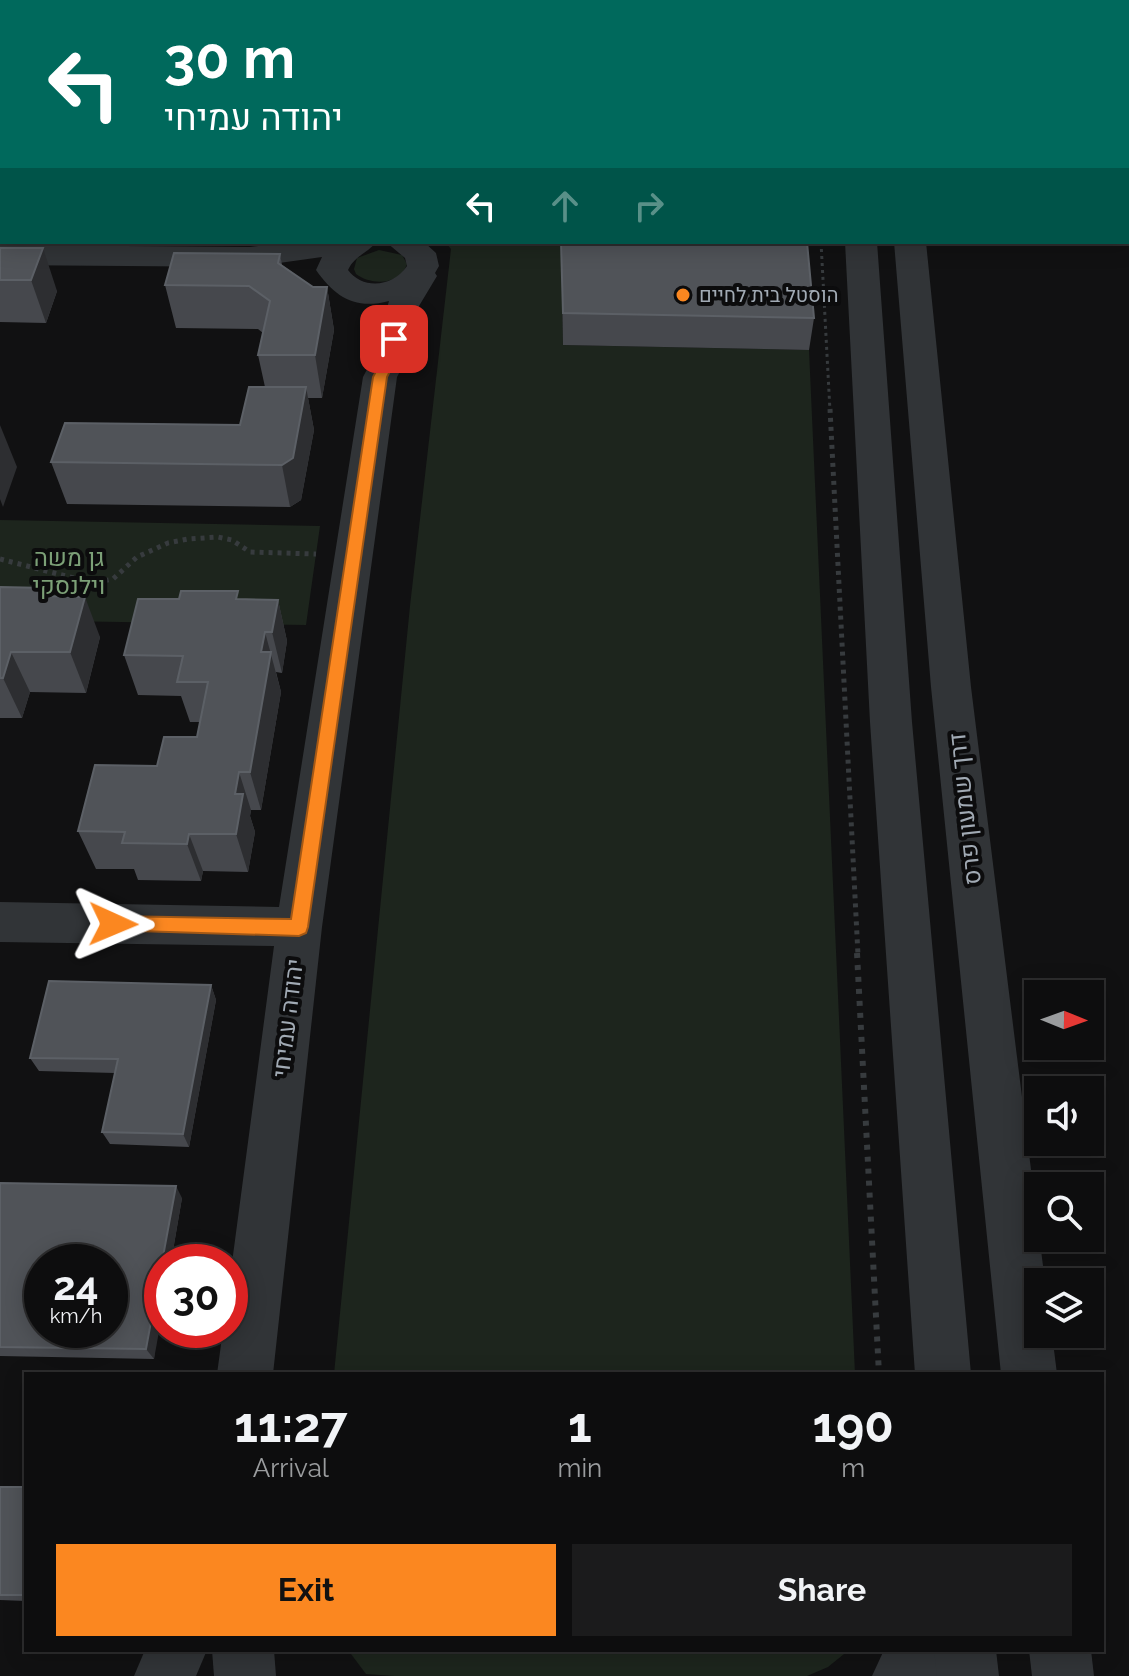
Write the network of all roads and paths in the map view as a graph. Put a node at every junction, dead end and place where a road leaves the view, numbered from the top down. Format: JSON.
{"nodes":[{"id":1,"x":348,"y":244,"type":"edge"},
{"id":2,"x":355,"y":244,"type":"edge"},
{"id":3,"x":406,"y":244,"type":"edge"},
{"id":4,"x":821,"y":244,"type":"edge"},
{"id":5,"x":861,"y":244,"type":"edge"},
{"id":6,"x":910,"y":244,"type":"edge"},
{"id":7,"x":0,"y":255,"type":"edge"},
{"id":8,"x":250,"y":257,"type":"junction"},
{"id":9,"x":421,"y":276,"type":"junction"},
{"id":10,"x":349,"y":288,"type":"junction"},
{"id":11,"x":380,"y":377,"type":"junction"},
{"id":12,"x":320,"y":555,"type":"dead end"},
{"id":13,"x":0,"y":559,"type":"edge"},
{"id":14,"x":0,"y":922,"type":"edge"},
{"id":15,"x":299,"y":927,"type":"junction"},
{"id":16,"x":245,"y":1372,"type":"edge"},
{"id":17,"x":879,"y":1372,"type":"edge"},
{"id":18,"x":943,"y":1372,"type":"edge"},
{"id":19,"x":1029,"y":1372,"type":"edge"},
{"id":20,"x":175,"y":1652,"type":"edge"},
{"id":21,"x":243,"y":1652,"type":"edge"},
{"id":22,"x":917,"y":1652,"type":"edge"},
{"id":23,"x":965,"y":1652,"type":"edge"},
{"id":24,"x":1060,"y":1652,"type":"edge"},
{"id":25,"x":165,"y":1676,"type":"edge"},
{"id":26,"x":245,"y":1676,"type":"edge"},
{"id":27,"x":903,"y":1676,"type":"edge"},
{"id":28,"x":968,"y":1676,"type":"edge"},
{"id":29,"x":1063,"y":1676,"type":"edge"}],
"edges":[{"from":1,"to":8,"type":"street"},
{"from":2,"to":10,"type":"street"},
{"from":3,"to":9,"type":"street"},
{"from":4,"to":17,"type":"path"},
{"from":5,"to":18,"type":"street"},
{"from":6,"to":19,"type":"street","name":"דרך שמעון פרס"},
{"from":7,"to":8,"type":"street"},
{"from":8,"to":10,"type":"street"},
{"from":9,"to":10,"type":"street"},
{"from":9,"to":11,"type":"street","name":"יהודה עמיחי"},
{"from":10,"to":11,"type":"street","name":"יהודה עמיחי"},
{"from":11,"to":15,"type":"street","name":"יהודה עמיחי"},
{"from":12,"to":13,"type":"path"},
{"from":14,"to":15,"type":"street"},
{"from":15,"to":16,"type":"street","name":"יהודה עמיחי"},
{"from":20,"to":25,"type":"street"},
{"from":21,"to":26,"type":"street"},
{"from":22,"to":27,"type":"street"},
{"from":23,"to":28,"type":"street"},
{"from":24,"to":29,"type":"street"}]}
